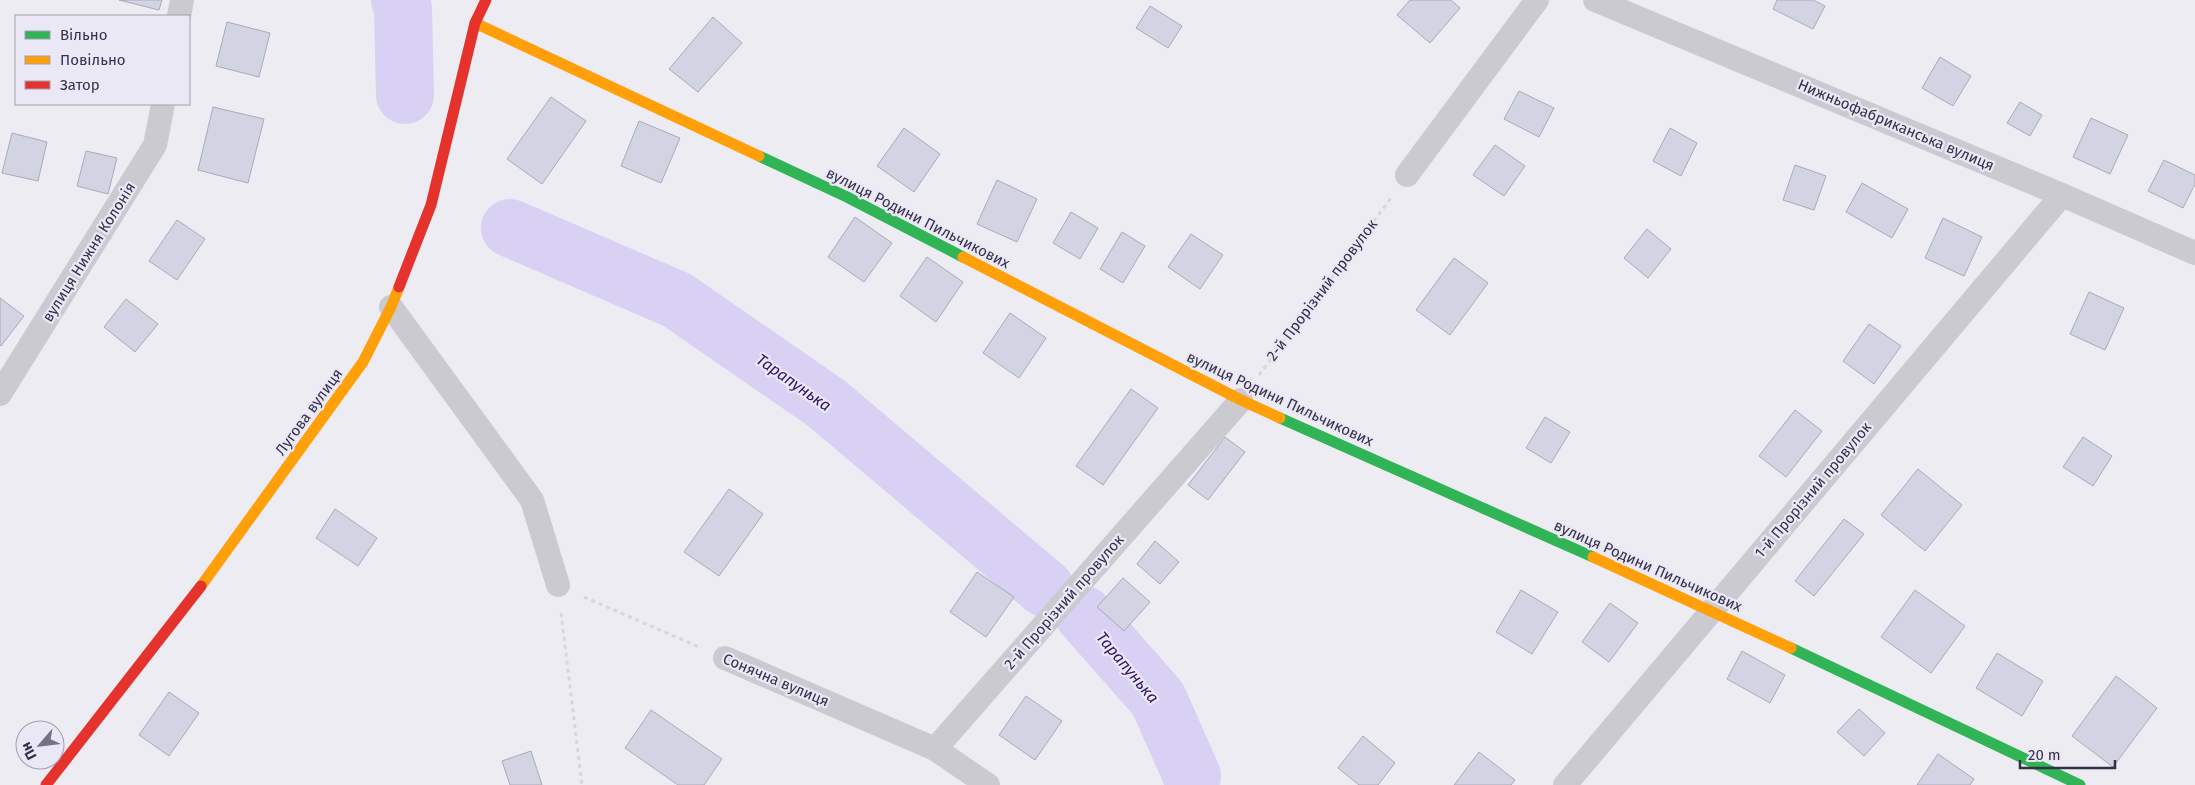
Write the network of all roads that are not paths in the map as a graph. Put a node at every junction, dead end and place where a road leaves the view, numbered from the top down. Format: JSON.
{"nodes":[{"id":1,"x":182,"y":0,"type":"edge"},
{"id":2,"x":486,"y":0,"type":"edge"},
{"id":3,"x":1537,"y":0,"type":"edge"},
{"id":4,"x":1595,"y":0,"type":"edge"},
{"id":5,"x":179,"y":15,"type":"edge"},
{"id":6,"x":475,"y":23,"type":"junction"},
{"id":7,"x":163,"y":105,"type":"edge"},
{"id":8,"x":1407,"y":175,"type":"road end"},
{"id":9,"x":2062,"y":195,"type":"junction"},
{"id":10,"x":2195,"y":252,"type":"edge"},
{"id":11,"x":391,"y":307,"type":"junction"},
{"id":12,"x":0,"y":394,"type":"edge"},
{"id":13,"x":1241,"y":400,"type":"junction"},
{"id":14,"x":558,"y":585,"type":"road end"},
{"id":15,"x":1711,"y":610,"type":"junction"},
{"id":16,"x":725,"y":658,"type":"road end"},
{"id":17,"x":936,"y":749,"type":"junction"},
{"id":18,"x":46,"y":785,"type":"edge"},
{"id":19,"x":988,"y":785,"type":"edge"},
{"id":20,"x":1565,"y":785,"type":"edge"},
{"id":21,"x":2080,"y":785,"type":"edge"}],
"edges":[{"from":1,"to":5,"type":"street"},
{"from":2,"to":6,"type":"street","name":"Лугова вулиця"},
{"from":3,"to":8,"type":"street"},
{"from":4,"to":9,"type":"street","name":"Нижньофабриканська вулиця"},
{"from":6,"to":11,"type":"street","name":"Лугова вулиця"},
{"from":6,"to":13,"type":"street","name":"вулиця Родини Пильчикових"},
{"from":7,"to":12,"type":"street","name":"вулиця Нижня Колонія"},
{"from":9,"to":10,"type":"street","name":"Нижньофабриканська вулиця"},
{"from":9,"to":15,"type":"street","name":"1-й Прорізний провулок"},
{"from":11,"to":14,"type":"street"},
{"from":11,"to":18,"type":"street","name":"Лугова вулиця"},
{"from":13,"to":15,"type":"street","name":"вулиця Родини Пильчикових"},
{"from":13,"to":17,"type":"street","name":"2-й Прорізний провулок"},
{"from":15,"to":20,"type":"street","name":"1-й Прорізний провулок"},
{"from":15,"to":21,"type":"street","name":"вулиця Родини Пильчикових"},
{"from":16,"to":17,"type":"street","name":"Сонячна вулиця"},
{"from":17,"to":19,"type":"street","name":"Сонячна вулиця"}]}
